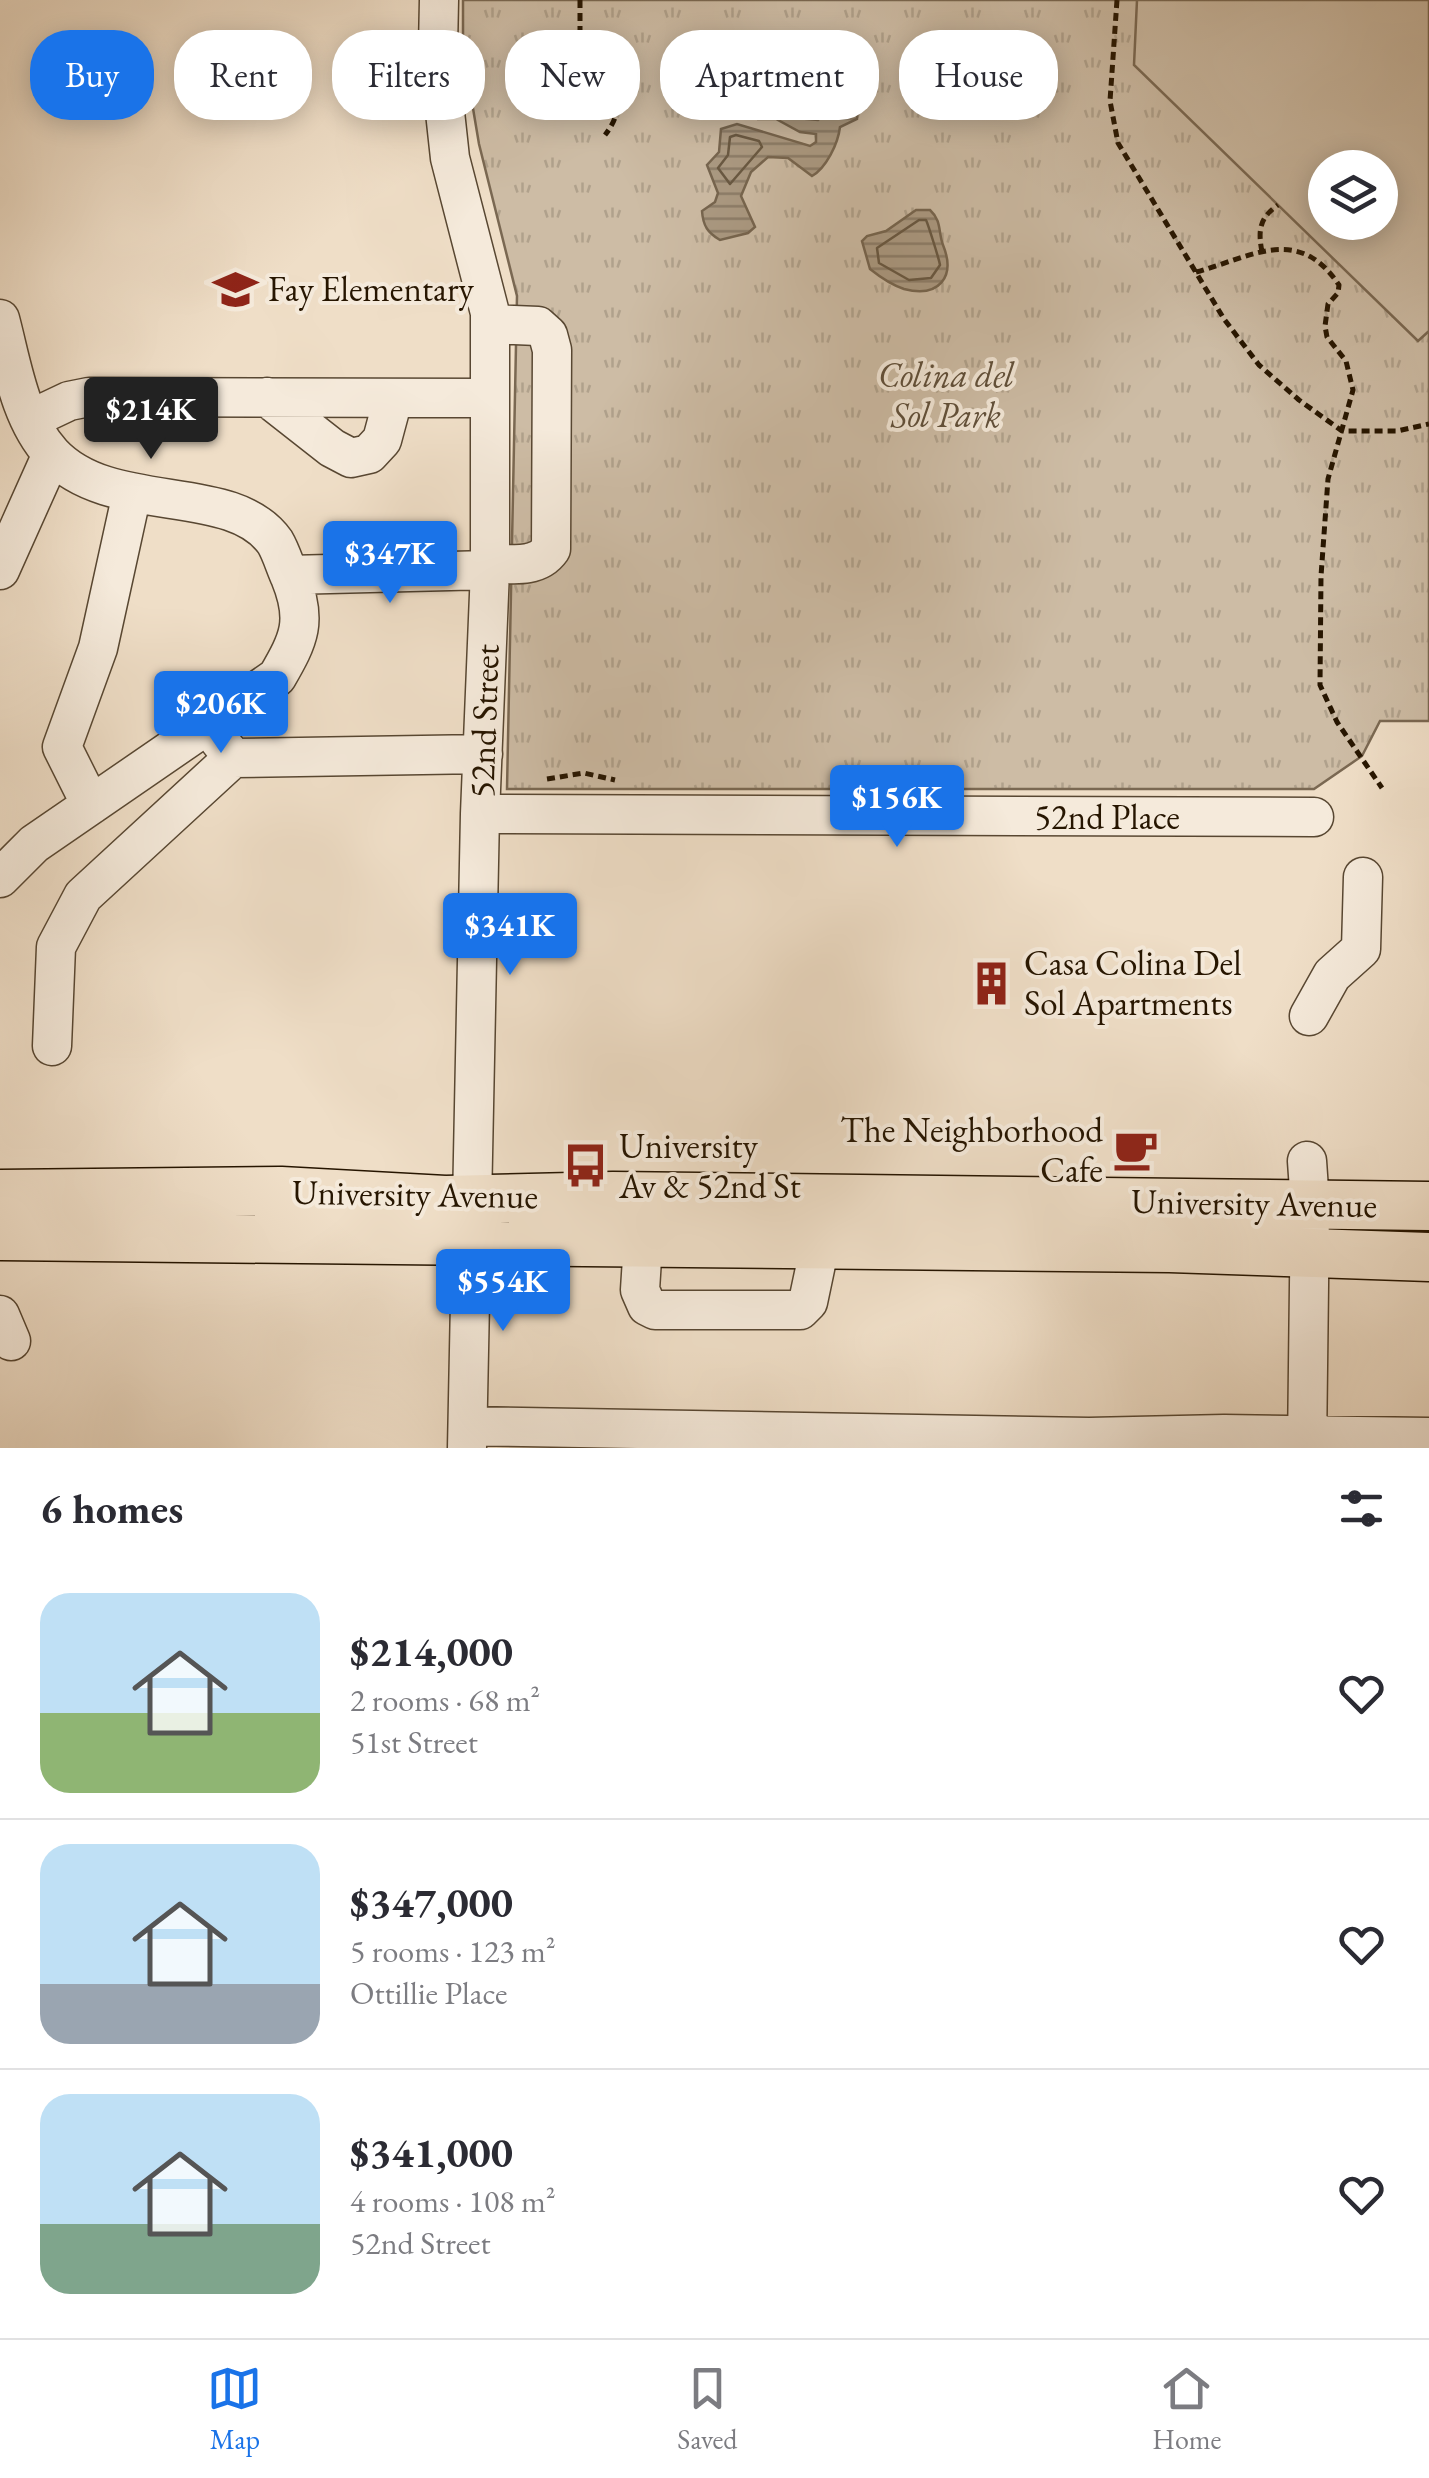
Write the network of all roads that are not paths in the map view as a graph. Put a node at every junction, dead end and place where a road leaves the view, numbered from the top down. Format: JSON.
{"nodes":[{"id":1,"x":439,"y":0,"type":"edge"},
{"id":2,"x":0,"y":319,"type":"edge"},
{"id":3,"x":490,"y":324,"type":"junction"},
{"id":4,"x":268,"y":397,"type":"junction"},
{"id":5,"x":393,"y":398,"type":"junction"},
{"id":6,"x":490,"y":398,"type":"junction"},
{"id":7,"x":17,"y":401,"type":"edge"},
{"id":8,"x":52,"y":454,"type":"junction"},
{"id":9,"x":132,"y":493,"type":"junction"},
{"id":10,"x":490,"y":566,"type":"junction"},
{"id":11,"x":0,"y":570,"type":"edge"},
{"id":12,"x":289,"y":575,"type":"junction"},
{"id":13,"x":208,"y":724,"type":"junction"},
{"id":14,"x":483,"y":754,"type":"junction"},
{"id":15,"x":233,"y":758,"type":"junction"},
{"id":16,"x":92,"y":805,"type":"junction"},
{"id":17,"x":480,"y":814,"type":"junction"},
{"id":18,"x":1314,"y":817,"type":"dead end"},
{"id":19,"x":4,"y":867,"type":"edge"},
{"id":20,"x":1363,"y":877,"type":"dead end"},
{"id":21,"x":1309,"y":1016,"type":"dead end"},
{"id":22,"x":52,"y":1046,"type":"dead end"},
{"id":23,"x":1309,"y":1182,"type":"junction"},
{"id":24,"x":0,"y":1194,"type":"edge"},
{"id":25,"x":1429,"y":1206,"type":"edge"},
{"id":26,"x":471,"y":1220,"type":"junction"},
{"id":27,"x":0,"y":1236,"type":"edge"},
{"id":28,"x":642,"y":1243,"type":"junction"},
{"id":29,"x":820,"y":1244,"type":"junction"},
{"id":30,"x":1310,"y":1253,"type":"junction"},
{"id":31,"x":1429,"y":1257,"type":"edge"},
{"id":32,"x":468,"y":1437,"type":"edge"},
{"id":33,"x":1429,"y":1437,"type":"edge"},
{"id":34,"x":1307,"y":1442,"type":"edge"}],
"edges":[{"from":1,"to":3,"type":"street","name":"52nd Street"},
{"from":2,"to":7,"type":"street"},
{"from":3,"to":6,"type":"street","name":"52nd Street"},
{"from":3,"to":10,"type":"street"},
{"from":4,"to":5,"type":"street"},
{"from":4,"to":5,"type":"street"},
{"from":4,"to":7,"type":"street"},
{"from":5,"to":6,"type":"street"},
{"from":6,"to":10,"type":"street","name":"52nd Street"},
{"from":7,"to":8,"type":"street"},
{"from":8,"to":9,"type":"street"},
{"from":8,"to":11,"type":"street"},
{"from":9,"to":12,"type":"street"},
{"from":9,"to":16,"type":"street"},
{"from":10,"to":12,"type":"street"},
{"from":10,"to":14,"type":"street","name":"52nd Street"},
{"from":12,"to":13,"type":"street"},
{"from":13,"to":15,"type":"street"},
{"from":13,"to":16,"type":"street"},
{"from":14,"to":15,"type":"street"},
{"from":14,"to":17,"type":"street","name":"52nd Street"},
{"from":15,"to":22,"type":"street"},
{"from":16,"to":19,"type":"street"},
{"from":17,"to":18,"type":"street","name":"52nd Place"},
{"from":17,"to":26,"type":"street","name":"52nd Street"},
{"from":20,"to":21,"type":"street"},
{"from":23,"to":25,"type":"main road","name":"University Avenue"},
{"from":23,"to":26,"type":"main road","name":"University Avenue"},
{"from":23,"to":30,"type":"street"},
{"from":24,"to":26,"type":"main road","name":"University Avenue"},
{"from":26,"to":27,"type":"main road","name":"University Avenue"},
{"from":26,"to":28,"type":"main road","name":"University Avenue"},
{"from":26,"to":32,"type":"street","name":"52nd Street"},
{"from":28,"to":29,"type":"main road","name":"University Avenue"},
{"from":28,"to":29,"type":"street"},
{"from":29,"to":30,"type":"main road","name":"University Avenue"},
{"from":30,"to":31,"type":"main road","name":"University Avenue"},
{"from":30,"to":34,"type":"street"},
{"from":32,"to":34,"type":"street"},
{"from":33,"to":34,"type":"street"}]}
